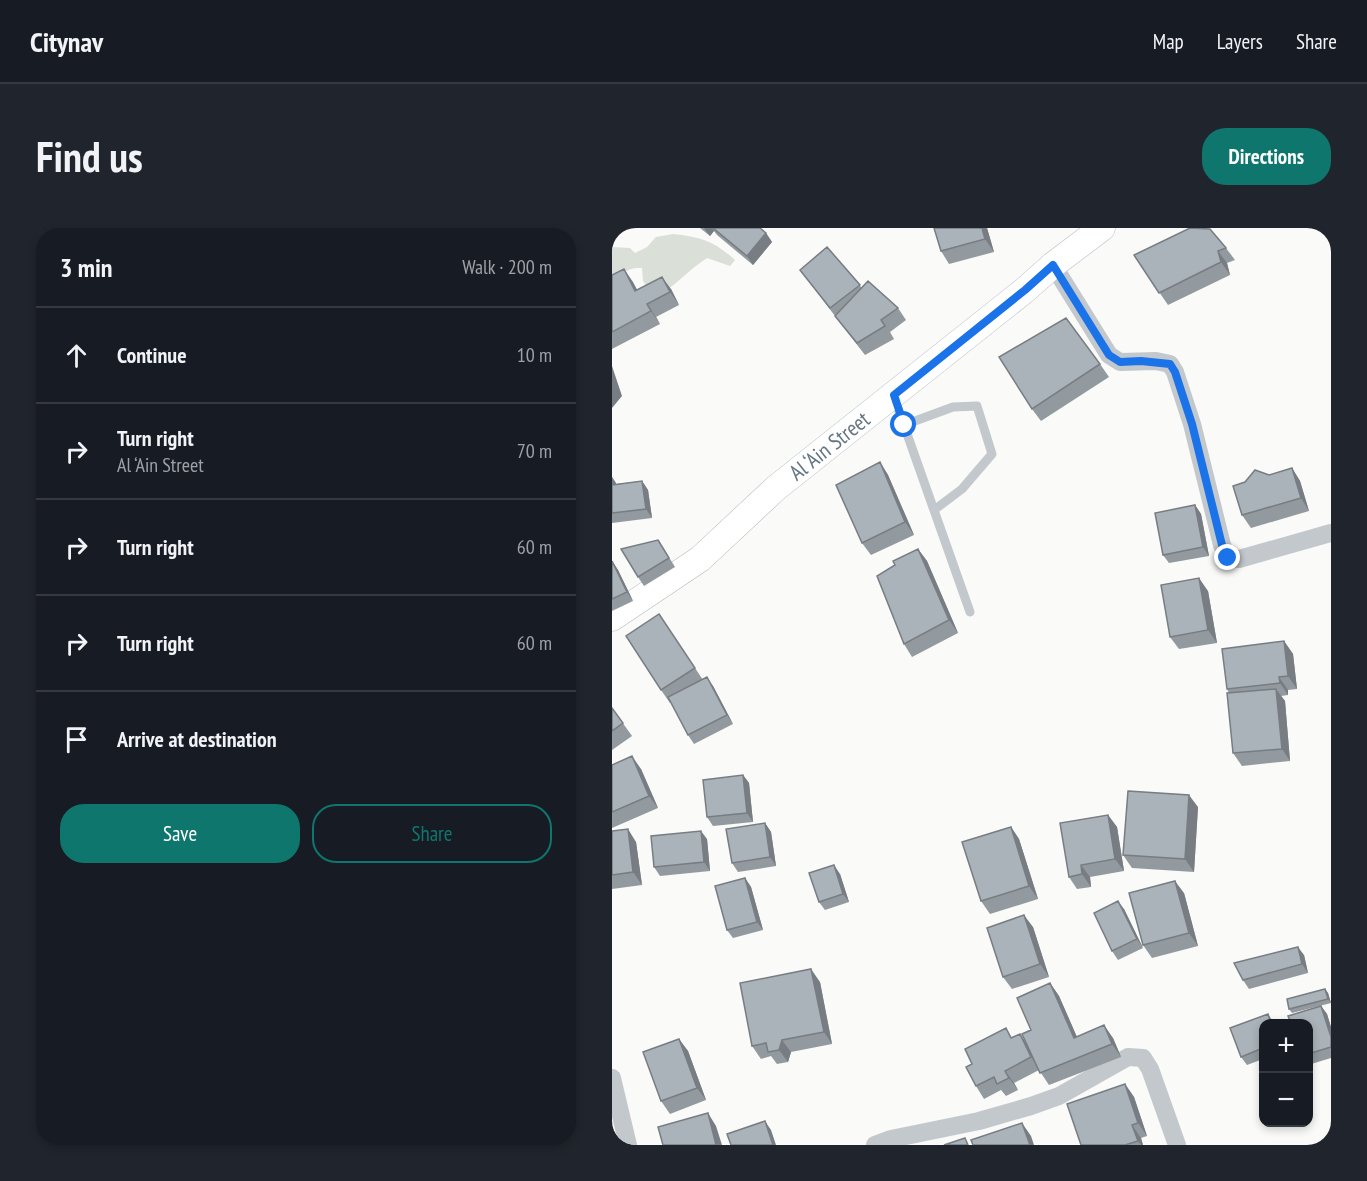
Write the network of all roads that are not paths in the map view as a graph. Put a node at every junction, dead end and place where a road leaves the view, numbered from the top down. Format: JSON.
{"nodes":[{"id":1,"x":1102,"y":228,"type":"edge"},
{"id":2,"x":1053,"y":265,"type":"junction"},
{"id":3,"x":894,"y":395,"type":"junction"},
{"id":4,"x":904,"y":425,"type":"junction"},
{"id":5,"x":934,"y":510,"type":"junction"},
{"id":6,"x":1331,"y":533,"type":"edge"},
{"id":7,"x":970,"y":612,"type":"dead end"},
{"id":8,"x":612,"y":618,"type":"edge"},
{"id":9,"x":612,"y":1078,"type":"edge"},
{"id":10,"x":628,"y":1145,"type":"edge"},
{"id":11,"x":875,"y":1145,"type":"edge"},
{"id":12,"x":1177,"y":1145,"type":"edge"}],
"edges":[{"from":1,"to":2,"type":"street","name":"Al ‘Ain Street"},
{"from":2,"to":3,"type":"street","name":"Al ‘Ain Street"},
{"from":2,"to":6,"type":"street"},
{"from":3,"to":4,"type":"lane"},
{"from":3,"to":8,"type":"street","name":"Al ‘Ain Street"},
{"from":4,"to":5,"type":"lane"},
{"from":4,"to":5,"type":"lane"},
{"from":5,"to":7,"type":"lane"},
{"from":9,"to":10,"type":"street"},
{"from":11,"to":12,"type":"street"}]}
